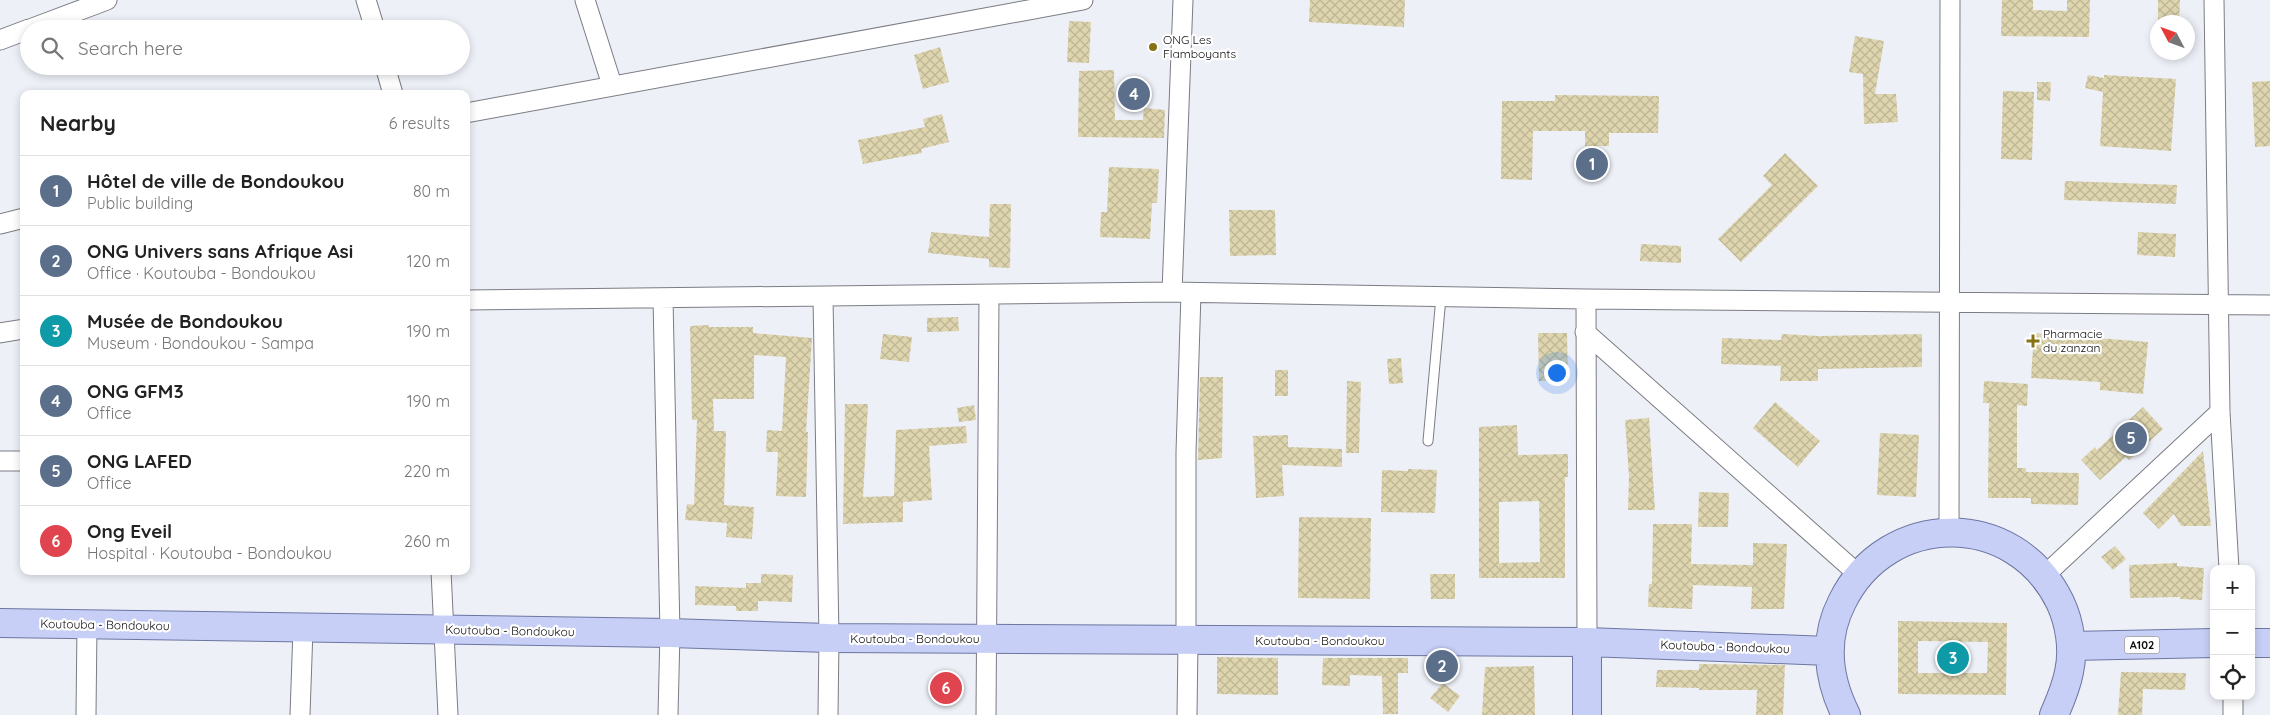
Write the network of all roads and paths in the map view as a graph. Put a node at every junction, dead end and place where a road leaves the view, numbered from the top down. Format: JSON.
{"nodes":[{"id":1,"x":108,"y":0,"type":"edge"},
{"id":2,"x":366,"y":0,"type":"edge"},
{"id":3,"x":585,"y":0,"type":"edge"},
{"id":4,"x":1083,"y":0,"type":"edge"},
{"id":5,"x":1183,"y":0,"type":"edge"},
{"id":6,"x":1950,"y":0,"type":"edge"},
{"id":7,"x":2214,"y":0,"type":"edge"},
{"id":8,"x":54,"y":20,"type":"edge"},
{"id":9,"x":372,"y":20,"type":"edge"},
{"id":10,"x":20,"y":33,"type":"edge"},
{"id":11,"x":0,"y":40,"type":"edge"},
{"id":12,"x":388,"y":75,"type":"edge"},
{"id":13,"x":612,"y":85,"type":"junction"},
{"id":14,"x":392,"y":90,"type":"edge"},
{"id":15,"x":470,"y":112,"type":"edge"},
{"id":16,"x":20,"y":219,"type":"edge"},
{"id":17,"x":0,"y":224,"type":"edge"},
{"id":18,"x":1172,"y":292,"type":"junction"},
{"id":19,"x":1191,"y":293,"type":"junction"},
{"id":20,"x":989,"y":296,"type":"junction"},
{"id":21,"x":823,"y":297,"type":"junction"},
{"id":22,"x":1440,"y":297,"type":"junction"},
{"id":23,"x":663,"y":298,"type":"junction"},
{"id":24,"x":1586,"y":299,"type":"junction"},
{"id":25,"x":470,"y":300,"type":"edge"},
{"id":26,"x":1950,"y":303,"type":"junction"},
{"id":27,"x":2217,"y":305,"type":"junction"},
{"id":28,"x":2270,"y":305,"type":"edge"},
{"id":29,"x":20,"y":329,"type":"edge"},
{"id":30,"x":1585,"y":332,"type":"junction"},
{"id":31,"x":0,"y":333,"type":"edge"},
{"id":32,"x":2220,"y":412,"type":"junction"},
{"id":33,"x":1428,"y":442,"type":"dead end"},
{"id":34,"x":0,"y":461,"type":"edge"},
{"id":35,"x":20,"y":461,"type":"edge"},
{"id":36,"x":1949,"y":532,"type":"junction"},
{"id":37,"x":2229,"y":565,"type":"edge"},
{"id":38,"x":441,"y":575,"type":"edge"},
{"id":39,"x":1859,"y":575,"type":"junction"},
{"id":40,"x":2044,"y":576,"type":"junction"},
{"id":41,"x":0,"y":623,"type":"edge"},
{"id":42,"x":87,"y":625,"type":"junction"},
{"id":43,"x":303,"y":629,"type":"junction"},
{"id":44,"x":445,"y":631,"type":"junction"},
{"id":45,"x":670,"y":633,"type":"junction"},
{"id":46,"x":829,"y":638,"type":"junction"},
{"id":47,"x":986,"y":639,"type":"junction"},
{"id":48,"x":1187,"y":641,"type":"junction"},
{"id":49,"x":1587,"y":642,"type":"junction"},
{"id":50,"x":2255,"y":642,"type":"edge"},
{"id":51,"x":2210,"y":643,"type":"edge"},
{"id":52,"x":2270,"y":643,"type":"edge"},
{"id":53,"x":2071,"y":646,"type":"junction"},
{"id":54,"x":1830,"y":651,"type":"junction"},
{"id":55,"x":2233,"y":700,"type":"edge"},
{"id":56,"x":86,"y":715,"type":"edge"},
{"id":57,"x":300,"y":715,"type":"edge"},
{"id":58,"x":448,"y":715,"type":"edge"},
{"id":59,"x":668,"y":715,"type":"edge"},
{"id":60,"x":828,"y":715,"type":"edge"},
{"id":61,"x":986,"y":715,"type":"edge"},
{"id":62,"x":1187,"y":715,"type":"edge"},
{"id":63,"x":1587,"y":715,"type":"edge"},
{"id":64,"x":1846,"y":715,"type":"edge"},
{"id":65,"x":2054,"y":715,"type":"edge"},
{"id":66,"x":2233,"y":715,"type":"edge"}],
"edges":[{"from":1,"to":8,"type":"street"},
{"from":2,"to":9,"type":"street"},
{"from":3,"to":13,"type":"street"},
{"from":4,"to":13,"type":"street"},
{"from":5,"to":18,"type":"street"},
{"from":6,"to":26,"type":"street"},
{"from":7,"to":27,"type":"street"},
{"from":10,"to":11,"type":"street"},
{"from":12,"to":14,"type":"street"},
{"from":13,"to":15,"type":"street"},
{"from":16,"to":17,"type":"street"},
{"from":18,"to":19,"type":"street"},
{"from":18,"to":20,"type":"street"},
{"from":19,"to":22,"type":"street"},
{"from":19,"to":48,"type":"street"},
{"from":20,"to":21,"type":"street"},
{"from":20,"to":47,"type":"street"},
{"from":21,"to":23,"type":"street"},
{"from":21,"to":46,"type":"street"},
{"from":22,"to":24,"type":"street"},
{"from":22,"to":33,"type":"lane"},
{"from":23,"to":25,"type":"street"},
{"from":23,"to":45,"type":"street"},
{"from":24,"to":26,"type":"street"},
{"from":24,"to":30,"type":"street"},
{"from":26,"to":27,"type":"street"},
{"from":26,"to":36,"type":"street"},
{"from":27,"to":28,"type":"street"},
{"from":27,"to":32,"type":"street"},
{"from":29,"to":31,"type":"street"},
{"from":30,"to":39,"type":"street"},
{"from":30,"to":49,"type":"street"},
{"from":32,"to":37,"type":"street"},
{"from":32,"to":40,"type":"street"},
{"from":34,"to":35,"type":"street"},
{"from":36,"to":39,"type":"main road"},
{"from":36,"to":40,"type":"main road"},
{"from":38,"to":44,"type":"street"},
{"from":39,"to":54,"type":"main road"},
{"from":40,"to":53,"type":"main road"},
{"from":41,"to":42,"type":"main road","name":"Koutouba - Bondoukou"},
{"from":42,"to":43,"type":"main road","name":"Koutouba - Bondoukou"},
{"from":42,"to":56,"type":"street"},
{"from":43,"to":44,"type":"main road","name":"Koutouba - Bondoukou"},
{"from":43,"to":57,"type":"street"},
{"from":44,"to":45,"type":"main road","name":"Koutouba - Bondoukou"},
{"from":44,"to":58,"type":"street"},
{"from":45,"to":46,"type":"main road","name":"Koutouba - Bondoukou"},
{"from":45,"to":59,"type":"street"},
{"from":46,"to":47,"type":"main road","name":"Koutouba - Bondoukou"},
{"from":46,"to":60,"type":"street"},
{"from":47,"to":48,"type":"main road","name":"Koutouba - Bondoukou"},
{"from":47,"to":61,"type":"street"},
{"from":48,"to":49,"type":"main road","name":"Koutouba - Bondoukou"},
{"from":48,"to":62,"type":"street"},
{"from":49,"to":54,"type":"main road","name":"Koutouba - Bondoukou"},
{"from":49,"to":63,"type":"main road"},
{"from":50,"to":52,"type":"main road"},
{"from":51,"to":53,"type":"main road","number":"A102"},
{"from":53,"to":65,"type":"main road"},
{"from":54,"to":64,"type":"main road"},
{"from":55,"to":66,"type":"street"}]}
